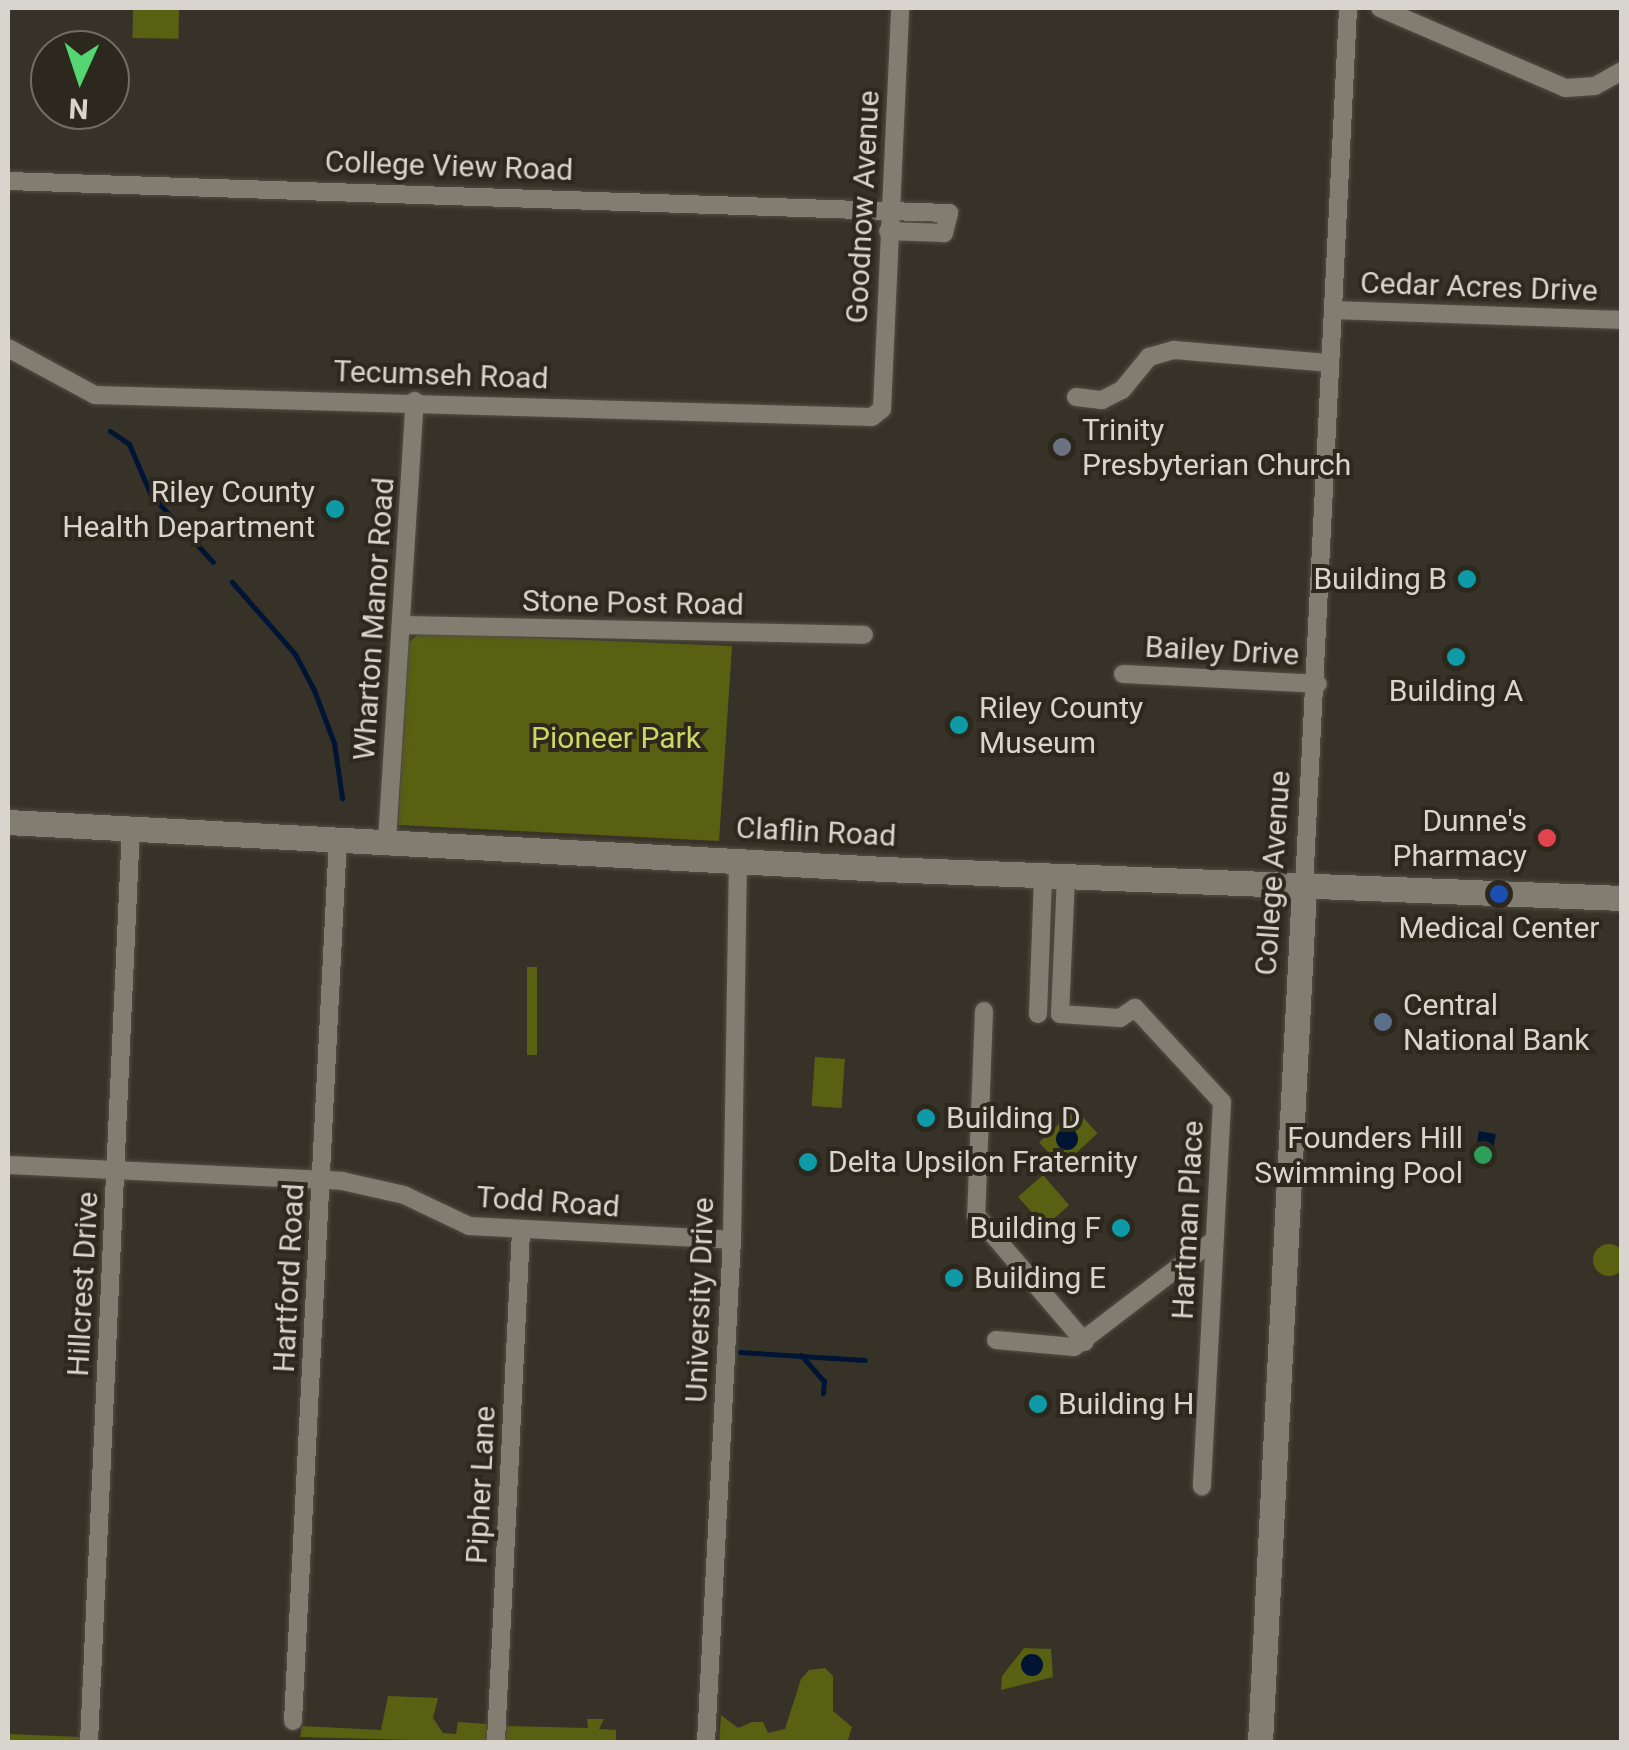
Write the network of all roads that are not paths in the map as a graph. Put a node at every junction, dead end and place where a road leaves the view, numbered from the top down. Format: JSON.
{"nodes":[{"id":1,"x":900,"y":8,"type":"edge"},
{"id":2,"x":1348,"y":8,"type":"edge"},
{"id":3,"x":1380,"y":8,"type":"edge"},
{"id":4,"x":1622,"y":71,"type":"edge"},
{"id":5,"x":8,"y":181,"type":"edge"},
{"id":6,"x":889,"y":207,"type":"junction"},
{"id":7,"x":888,"y":231,"type":"junction"},
{"id":8,"x":1334,"y":310,"type":"junction"},
{"id":9,"x":1622,"y":320,"type":"edge"},
{"id":10,"x":8,"y":348,"type":"edge"},
{"id":11,"x":1330,"y":363,"type":"junction"},
{"id":12,"x":1076,"y":398,"type":"dead end"},
{"id":13,"x":415,"y":402,"type":"junction"},
{"id":14,"x":882,"y":409,"type":"joint"},
{"id":15,"x":401,"y":625,"type":"junction"},
{"id":16,"x":864,"y":635,"type":"dead end"},
{"id":17,"x":1123,"y":674,"type":"dead end"},
{"id":18,"x":1318,"y":684,"type":"junction"},
{"id":19,"x":8,"y":822,"type":"edge"},
{"id":20,"x":132,"y":829,"type":"junction"},
{"id":21,"x":338,"y":838,"type":"junction"},
{"id":22,"x":387,"y":841,"type":"junction"},
{"id":23,"x":738,"y":860,"type":"junction"},
{"id":24,"x":1055,"y":876,"type":"junction"},
{"id":25,"x":1304,"y":886,"type":"junction"},
{"id":26,"x":1622,"y":898,"type":"edge"},
{"id":27,"x":984,"y":1011,"type":"dead end"},
{"id":28,"x":1038,"y":1014,"type":"dead end"},
{"id":29,"x":8,"y":1164,"type":"edge"},
{"id":30,"x":117,"y":1169,"type":"junction"},
{"id":31,"x":322,"y":1180,"type":"junction"},
{"id":32,"x":521,"y":1231,"type":"junction"},
{"id":33,"x":732,"y":1240,"type":"junction"},
{"id":34,"x":1214,"y":1240,"type":"junction"},
{"id":35,"x":996,"y":1340,"type":"dead end"},
{"id":36,"x":1085,"y":1342,"type":"junction"},
{"id":37,"x":1202,"y":1486,"type":"dead end"},
{"id":38,"x":293,"y":1720,"type":"dead end"},
{"id":39,"x":496,"y":1741,"type":"edge"},
{"id":40,"x":89,"y":1742,"type":"edge"},
{"id":41,"x":706,"y":1742,"type":"edge"},
{"id":42,"x":1260,"y":1742,"type":"edge"}],
"edges":[{"from":1,"to":6,"type":"street","name":"Goodnow Avenue"},
{"from":2,"to":8,"type":"street","name":"College Avenue"},
{"from":3,"to":4,"type":"street"},
{"from":5,"to":6,"type":"street","name":"College View Road"},
{"from":6,"to":7,"type":"street","name":"Goodnow Avenue"},
{"from":6,"to":7,"type":"street","name":"College View Road"},
{"from":7,"to":14,"type":"street","name":"Goodnow Avenue"},
{"from":8,"to":9,"type":"street","name":"Cedar Acres Drive"},
{"from":8,"to":11,"type":"street","name":"College Avenue"},
{"from":10,"to":13,"type":"street","name":"Tecumseh Road"},
{"from":11,"to":12,"type":"street"},
{"from":11,"to":18,"type":"street","name":"College Avenue"},
{"from":13,"to":14,"type":"street","name":"Tecumseh Road"},
{"from":13,"to":15,"type":"street","name":"Wharton Manor Road"},
{"from":15,"to":16,"type":"street","name":"Stone Post Road"},
{"from":15,"to":22,"type":"street","name":"Wharton Manor Road"},
{"from":17,"to":18,"type":"street","name":"Bailey Drive"},
{"from":18,"to":25,"type":"street","name":"College Avenue"},
{"from":19,"to":20,"type":"street","name":"Claflin Road"},
{"from":20,"to":21,"type":"street","name":"Claflin Road"},
{"from":20,"to":30,"type":"street","name":"Hillcrest Drive"},
{"from":21,"to":22,"type":"street","name":"Claflin Road"},
{"from":21,"to":31,"type":"street","name":"Hartford Road"},
{"from":22,"to":23,"type":"street","name":"Claflin Road"},
{"from":23,"to":24,"type":"street","name":"Claflin Road"},
{"from":23,"to":33,"type":"street","name":"University Drive"},
{"from":24,"to":25,"type":"street","name":"Claflin Road"},
{"from":24,"to":28,"type":"street"},
{"from":24,"to":34,"type":"street","name":"Hartman Place"},
{"from":25,"to":26,"type":"street","name":"Claflin Road"},
{"from":25,"to":42,"type":"street","name":"College Avenue"},
{"from":27,"to":36,"type":"street"},
{"from":29,"to":30,"type":"street","name":"Todd Road"},
{"from":30,"to":31,"type":"street","name":"Todd Road"},
{"from":30,"to":40,"type":"street","name":"Hillcrest Drive"},
{"from":31,"to":32,"type":"street","name":"Todd Road"},
{"from":31,"to":38,"type":"street","name":"Hartford Road"},
{"from":32,"to":33,"type":"street","name":"Todd Road"},
{"from":32,"to":39,"type":"street","name":"Pipher Lane"},
{"from":33,"to":41,"type":"street","name":"University Drive"},
{"from":34,"to":36,"type":"street"},
{"from":34,"to":37,"type":"street","name":"Hartman Place"},
{"from":35,"to":36,"type":"street"}]}
